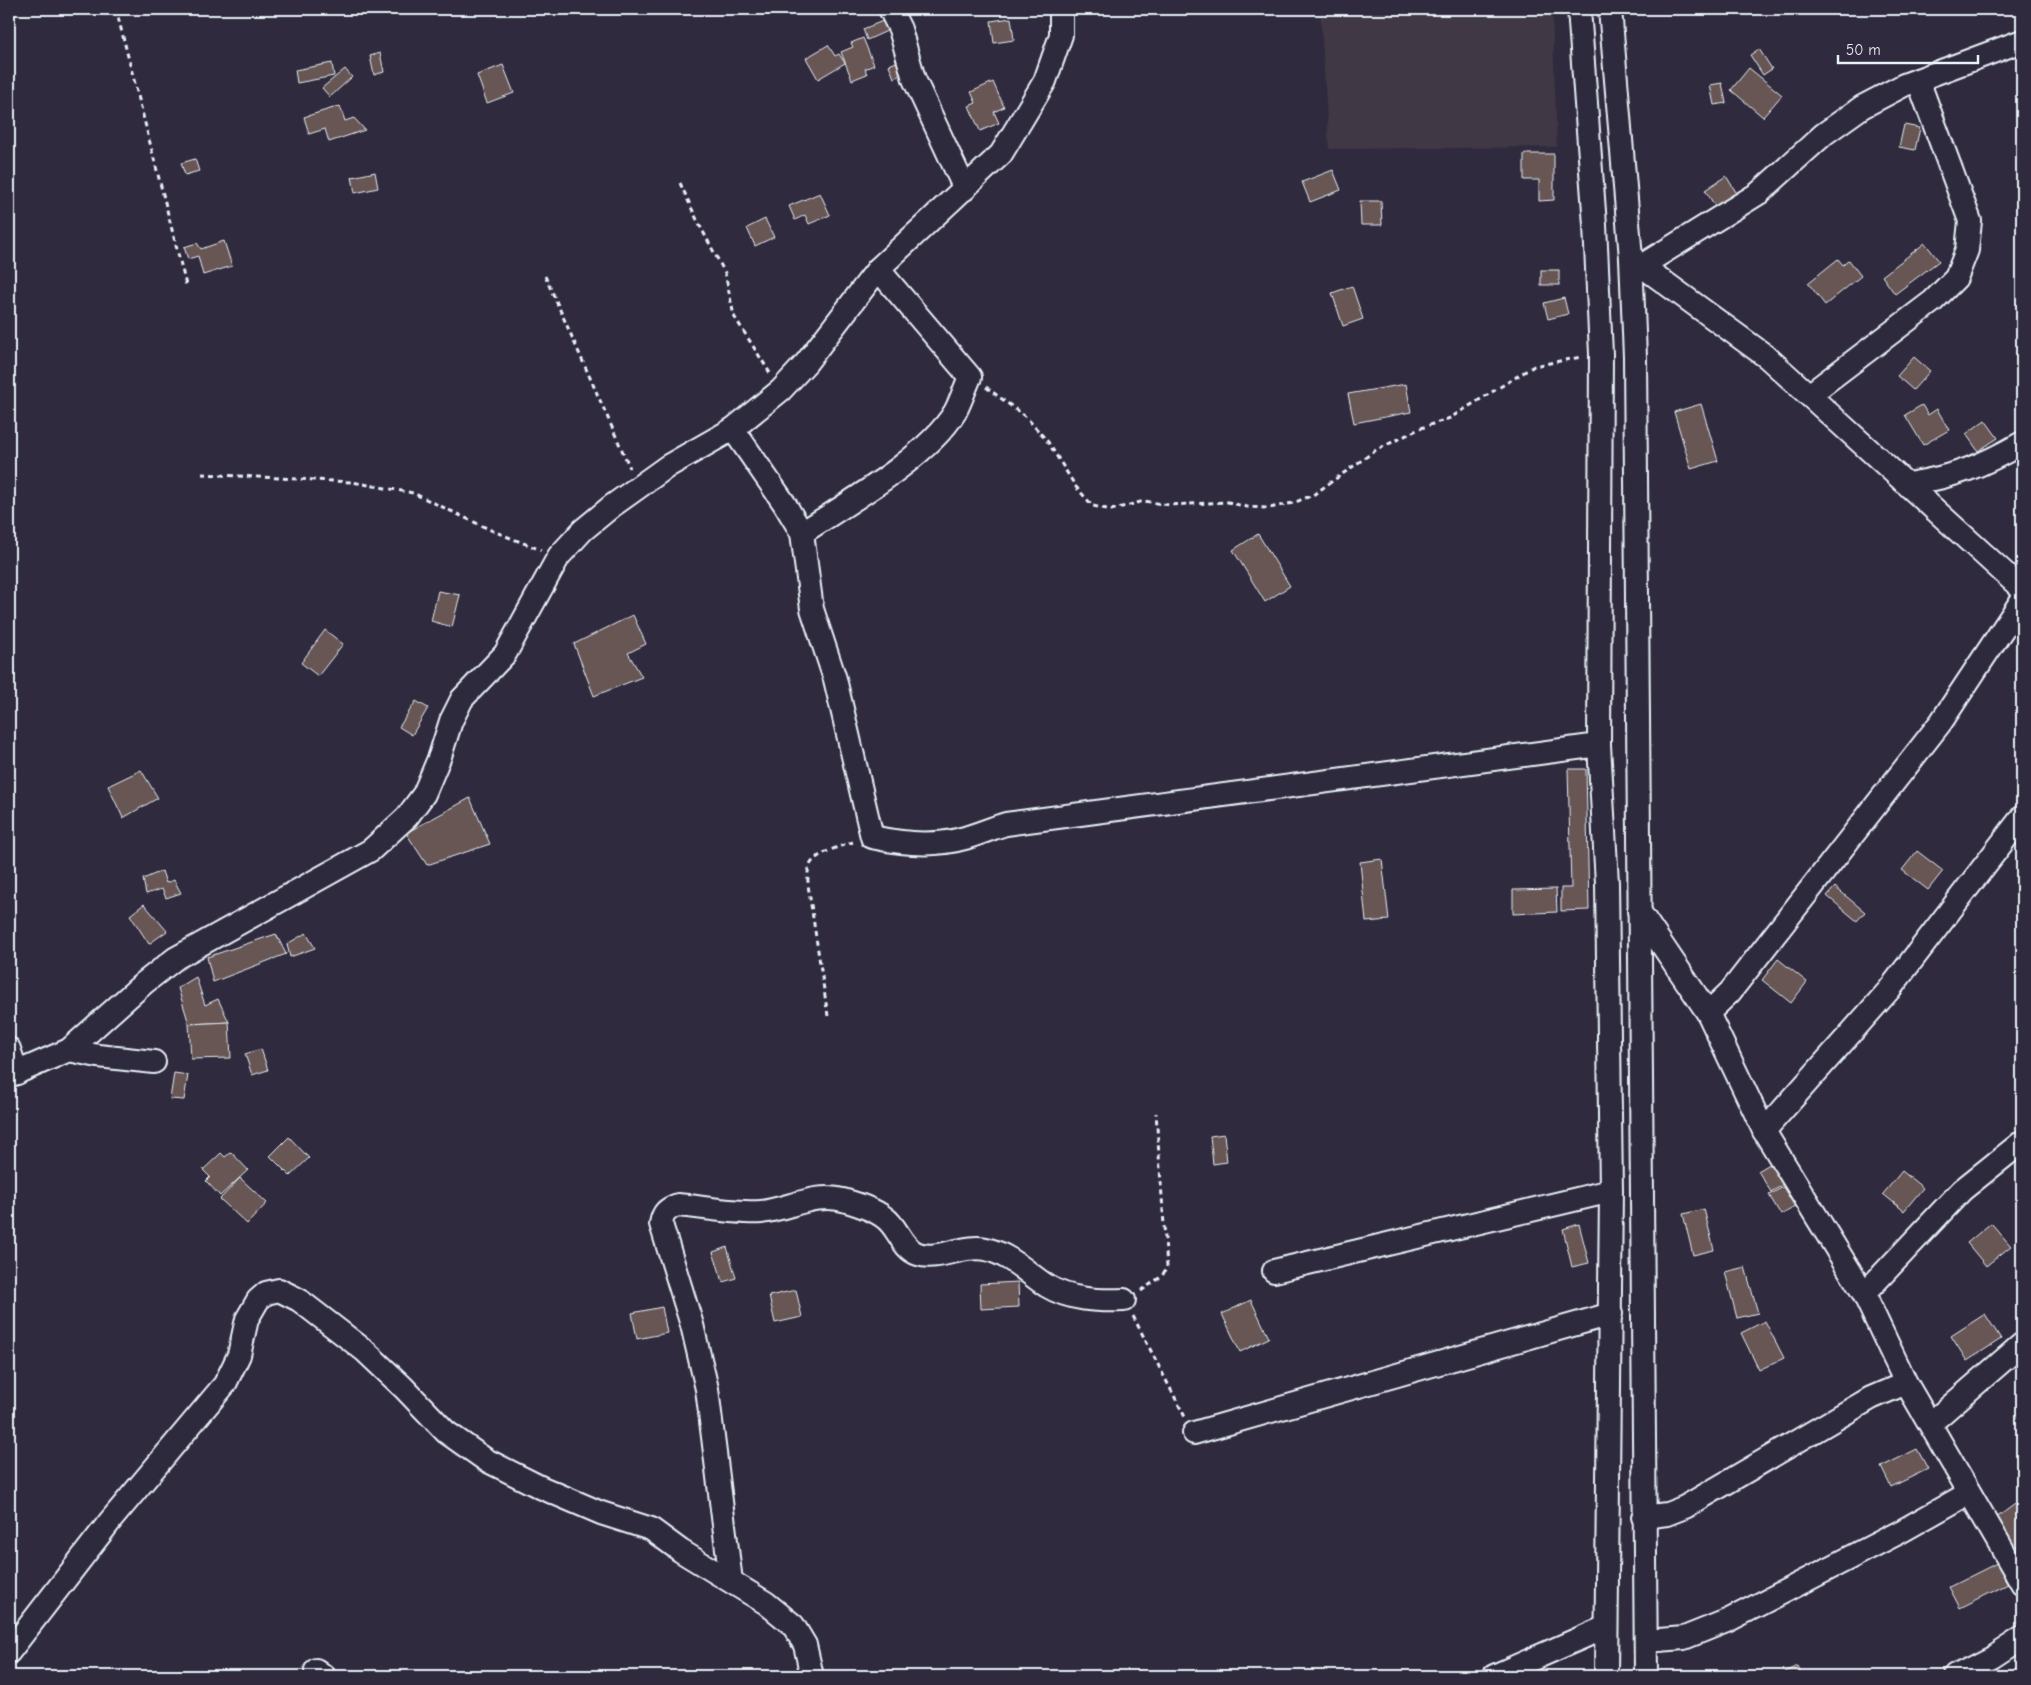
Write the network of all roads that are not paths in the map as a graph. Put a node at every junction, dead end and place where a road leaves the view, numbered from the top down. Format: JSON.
{"nodes":[{"id":1,"x":890,"y":9,"type":"edge"},
{"id":2,"x":1061,"y":9,"type":"edge"},
{"id":3,"x":1579,"y":9,"type":"edge"},
{"id":4,"x":1610,"y":9,"type":"edge"},
{"id":5,"x":2022,"y":41,"type":"edge"},
{"id":6,"x":1918,"y":80,"type":"junction"},
{"id":7,"x":965,"y":189,"type":"junction"},
{"id":8,"x":1636,"y":262,"type":"junction"},
{"id":9,"x":878,"y":269,"type":"junction"},
{"id":10,"x":1809,"y":395,"type":"junction"},
{"id":11,"x":733,"y":429,"type":"junction"},
{"id":12,"x":2022,"y":443,"type":"edge"},
{"id":13,"x":1908,"y":484,"type":"junction"},
{"id":14,"x":802,"y":533,"type":"junction"},
{"id":15,"x":2022,"y":589,"type":"edge"},
{"id":16,"x":2022,"y":600,"type":"edge"},
{"id":17,"x":1599,"y":745,"type":"junction"},
{"id":18,"x":2022,"y":817,"type":"edge"},
{"id":19,"x":1639,"y":911,"type":"junction"},
{"id":20,"x":1708,"y":1013,"type":"junction"},
{"id":21,"x":9,"y":1049,"type":"edge"},
{"id":22,"x":69,"y":1050,"type":"junction"},
{"id":23,"x":154,"y":1062,"type":"dead end"},
{"id":24,"x":13,"y":1074,"type":"edge"},
{"id":25,"x":1764,"y":1131,"type":"junction"},
{"id":26,"x":2022,"y":1142,"type":"edge"},
{"id":27,"x":1611,"y":1192,"type":"junction"},
{"id":28,"x":1274,"y":1271,"type":"dead end"},
{"id":29,"x":1864,"y":1294,"type":"junction"},
{"id":30,"x":1124,"y":1300,"type":"road end"},
{"id":31,"x":1611,"y":1314,"type":"junction"},
{"id":32,"x":2022,"y":1344,"type":"edge"},
{"id":33,"x":1906,"y":1383,"type":"junction"},
{"id":34,"x":1931,"y":1423,"type":"junction"},
{"id":35,"x":1194,"y":1433,"type":"road end"},
{"id":36,"x":1969,"y":1492,"type":"junction"},
{"id":37,"x":1643,"y":1518,"type":"junction"},
{"id":38,"x":731,"y":1581,"type":"junction"},
{"id":39,"x":2022,"y":1583,"type":"edge"},
{"id":40,"x":1606,"y":1627,"type":"junction"},
{"id":41,"x":2022,"y":1638,"type":"edge"},
{"id":42,"x":1646,"y":1641,"type":"junction"},
{"id":43,"x":9,"y":1652,"type":"edge"},
{"id":44,"x":812,"y":1676,"type":"edge"},
{"id":45,"x":1494,"y":1676,"type":"edge"},
{"id":46,"x":1606,"y":1676,"type":"edge"},
{"id":47,"x":1646,"y":1676,"type":"edge"},
{"id":48,"x":1956,"y":1676,"type":"edge"}],
"edges":[{"from":1,"to":7,"type":"street"},
{"from":2,"to":7,"type":"street"},
{"from":3,"to":17,"type":"street"},
{"from":4,"to":8,"type":"street"},
{"from":5,"to":6,"type":"street"},
{"from":6,"to":8,"type":"street"},
{"from":6,"to":10,"type":"street"},
{"from":7,"to":9,"type":"street"},
{"from":8,"to":10,"type":"street"},
{"from":8,"to":19,"type":"street"},
{"from":9,"to":11,"type":"street"},
{"from":9,"to":14,"type":"street"},
{"from":10,"to":13,"type":"street"},
{"from":11,"to":14,"type":"street"},
{"from":11,"to":22,"type":"street"},
{"from":12,"to":13,"type":"street"},
{"from":13,"to":15,"type":"street"},
{"from":14,"to":17,"type":"street"},
{"from":16,"to":20,"type":"street"},
{"from":17,"to":27,"type":"street"},
{"from":18,"to":25,"type":"street"},
{"from":19,"to":20,"type":"street"},
{"from":19,"to":37,"type":"street"},
{"from":20,"to":25,"type":"street"},
{"from":21,"to":24,"type":"street"},
{"from":22,"to":23,"type":"street"},
{"from":22,"to":24,"type":"street"},
{"from":25,"to":29,"type":"street"},
{"from":26,"to":29,"type":"street"},
{"from":27,"to":28,"type":"street"},
{"from":27,"to":31,"type":"street"},
{"from":29,"to":33,"type":"street"},
{"from":30,"to":38,"type":"street"},
{"from":31,"to":35,"type":"street"},
{"from":31,"to":40,"type":"street"},
{"from":32,"to":34,"type":"street"},
{"from":33,"to":34,"type":"street"},
{"from":33,"to":37,"type":"street"},
{"from":34,"to":36,"type":"street"},
{"from":36,"to":39,"type":"street"},
{"from":36,"to":42,"type":"street"},
{"from":37,"to":42,"type":"street"},
{"from":38,"to":43,"type":"street"},
{"from":38,"to":44,"type":"street"},
{"from":40,"to":45,"type":"street"},
{"from":40,"to":46,"type":"street"},
{"from":41,"to":48,"type":"street"},
{"from":42,"to":47,"type":"street"}]}
